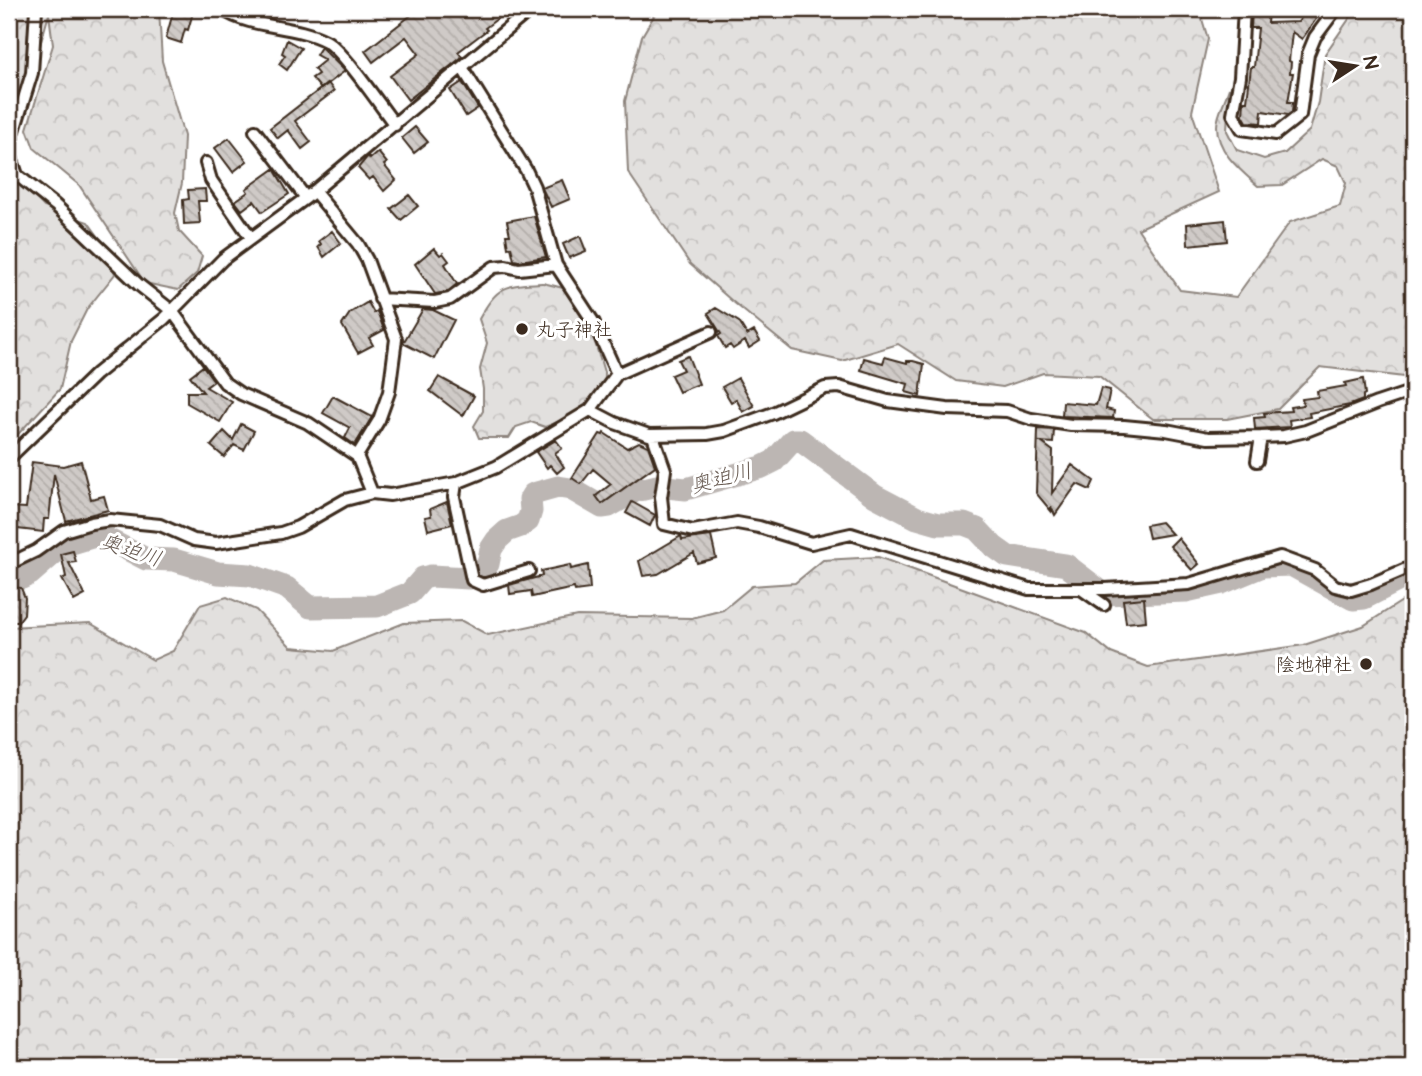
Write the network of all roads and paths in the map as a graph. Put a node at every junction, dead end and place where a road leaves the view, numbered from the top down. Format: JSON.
{"nodes":[{"id":1,"x":36,"y":9,"type":"edge"},
{"id":2,"x":222,"y":9,"type":"edge"},
{"id":3,"x":531,"y":9,"type":"edge"},
{"id":4,"x":1244,"y":9,"type":"edge"},
{"id":5,"x":1336,"y":9,"type":"edge"},
{"id":6,"x":463,"y":69,"type":"junction"},
{"id":7,"x":395,"y":125,"type":"junction"},
{"id":8,"x":255,"y":131,"type":"dead end"},
{"id":9,"x":9,"y":149,"type":"edge"},
{"id":10,"x":206,"y":163,"type":"dead end"},
{"id":11,"x":310,"y":194,"type":"junction"},
{"id":12,"x":251,"y":237,"type":"junction"},
{"id":13,"x":556,"y":265,"type":"junction"},
{"id":14,"x":380,"y":299,"type":"junction"},
{"id":15,"x":172,"y":311,"type":"junction"},
{"id":16,"x":711,"y":332,"type":"dead end"},
{"id":17,"x":617,"y":374,"type":"junction"},
{"id":18,"x":1413,"y":395,"type":"edge"},
{"id":19,"x":590,"y":410,"type":"junction"},
{"id":20,"x":653,"y":436,"type":"junction"},
{"id":21,"x":1261,"y":438,"type":"junction"},
{"id":22,"x":357,"y":456,"type":"junction"},
{"id":23,"x":9,"y":458,"type":"edge"},
{"id":24,"x":1257,"y":461,"type":"dead end"},
{"id":25,"x":456,"y":483,"type":"junction"},
{"id":26,"x":372,"y":493,"type":"junction"},
{"id":27,"x":9,"y":564,"type":"edge"},
{"id":28,"x":1413,"y":566,"type":"edge"},
{"id":29,"x":529,"y":572,"type":"dead end"},
{"id":30,"x":1082,"y":589,"type":"junction"},
{"id":31,"x":1104,"y":605,"type":"dead end"}],
"edges":[{"from":1,"to":9,"type":"street"},
{"from":2,"to":7,"type":"street"},
{"from":3,"to":6,"type":"street"},
{"from":4,"to":5,"type":"street"},
{"from":6,"to":7,"type":"street"},
{"from":6,"to":13,"type":"street"},
{"from":7,"to":11,"type":"street"},
{"from":8,"to":11,"type":"street"},
{"from":9,"to":15,"type":"street"},
{"from":10,"to":12,"type":"street"},
{"from":11,"to":12,"type":"street"},
{"from":11,"to":14,"type":"street"},
{"from":12,"to":15,"type":"street"},
{"from":13,"to":14,"type":"street"},
{"from":13,"to":17,"type":"street"},
{"from":14,"to":22,"type":"street"},
{"from":15,"to":22,"type":"street"},
{"from":15,"to":23,"type":"street"},
{"from":16,"to":17,"type":"street"},
{"from":17,"to":19,"type":"street"},
{"from":18,"to":21,"type":"street"},
{"from":19,"to":20,"type":"street"},
{"from":19,"to":25,"type":"street"},
{"from":20,"to":21,"type":"street"},
{"from":20,"to":30,"type":"street"},
{"from":21,"to":24,"type":"street"},
{"from":22,"to":26,"type":"street"},
{"from":25,"to":26,"type":"street"},
{"from":25,"to":29,"type":"street"},
{"from":26,"to":27,"type":"street"},
{"from":28,"to":30,"type":"street"},
{"from":30,"to":31,"type":"street"}]}
